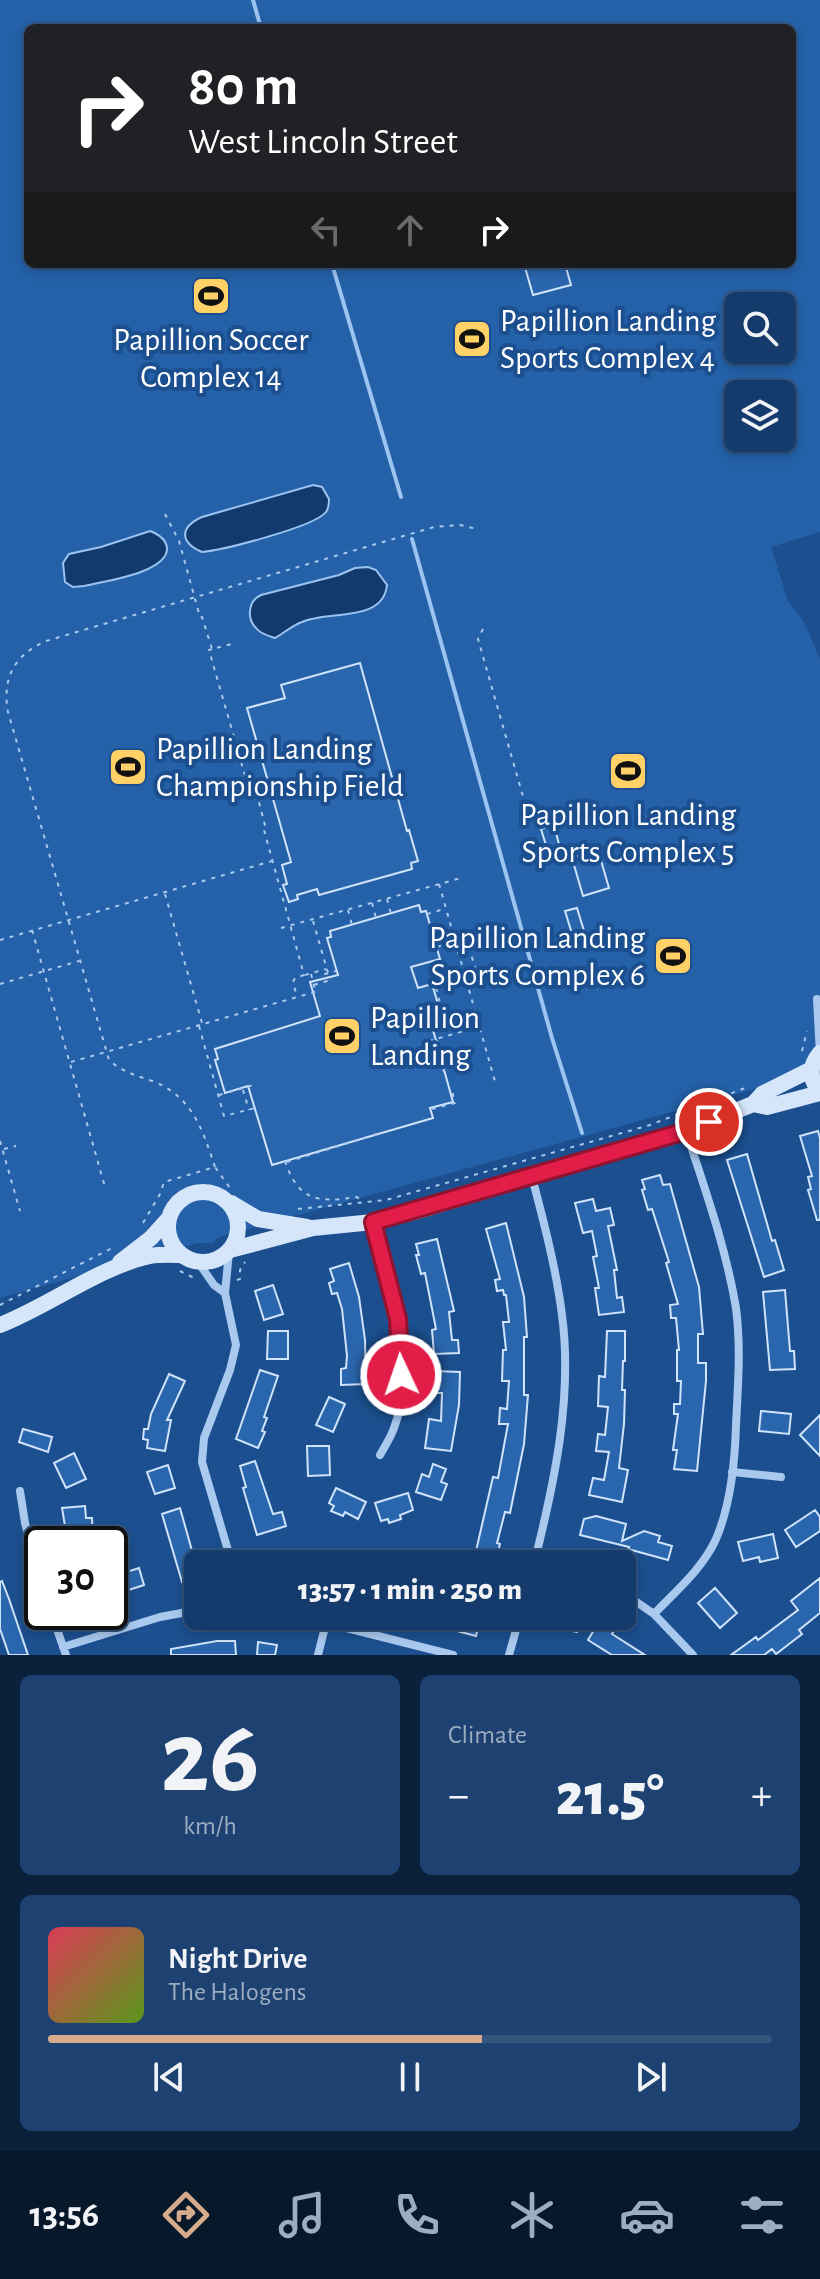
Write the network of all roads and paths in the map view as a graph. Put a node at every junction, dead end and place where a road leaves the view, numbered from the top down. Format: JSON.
{"nodes":[{"id":1,"x":165,"y":514,"type":"dead end"},
{"id":2,"x":477,"y":529,"type":"dead end"},
{"id":3,"x":195,"y":598,"type":"junction"},
{"id":4,"x":483,"y":629,"type":"dead end"},
{"id":5,"x":236,"y":643,"type":"dead end"},
{"id":6,"x":212,"y":649,"type":"junction"},
{"id":7,"x":526,"y":807,"type":"dead end"},
{"id":8,"x":273,"y":861,"type":"junction"},
{"id":9,"x":461,"y":878,"type":"dead end"},
{"id":10,"x":439,"y":884,"type":"junction"},
{"id":11,"x":164,"y":892,"type":"junction"},
{"id":12,"x":387,"y":899,"type":"junction"},
{"id":13,"x":372,"y":903,"type":"junction"},
{"id":14,"x":348,"y":909,"type":"junction"},
{"id":15,"x":446,"y":909,"type":"junction"},
{"id":16,"x":391,"y":914,"type":"dead end"},
{"id":17,"x":427,"y":914,"type":"dead end"},
{"id":18,"x":376,"y":918,"type":"dead end"},
{"id":19,"x":312,"y":919,"type":"junction"},
{"id":20,"x":68,"y":920,"type":"junction"},
{"id":21,"x":352,"y":925,"type":"dead end"},
{"id":22,"x":290,"y":926,"type":"junction"},
{"id":23,"x":450,"y":926,"type":"junction"},
{"id":24,"x":281,"y":928,"type":"dead end"},
{"id":25,"x":32,"y":930,"type":"junction"},
{"id":26,"x":432,"y":931,"type":"dead end"},
{"id":27,"x":0,"y":940,"type":"edge"},
{"id":28,"x":455,"y":941,"type":"junction"},
{"id":29,"x":437,"y":947,"type":"dead end"},
{"id":30,"x":79,"y":961,"type":"junction"},
{"id":31,"x":327,"y":968,"type":"junction"},
{"id":32,"x":44,"y":971,"type":"junction"},
{"id":33,"x":336,"y":971,"type":"dead end"},
{"id":34,"x":310,"y":973,"type":"junction"},
{"id":35,"x":328,"y":973,"type":"junction"},
{"id":36,"x":304,"y":975,"type":"junction"},
{"id":37,"x":466,"y":980,"type":"junction"},
{"id":38,"x":0,"y":984,"type":"edge"},
{"id":39,"x":314,"y":985,"type":"junction"},
{"id":40,"x":436,"y":988,"type":"dead end"},
{"id":41,"x":297,"y":997,"type":"junction"},
{"id":42,"x":820,"y":1004,"type":"edge"},
{"id":43,"x":200,"y":1024,"type":"junction"},
{"id":44,"x":479,"y":1026,"type":"junction"},
{"id":45,"x":817,"y":1029,"type":"junction"},
{"id":46,"x":449,"y":1035,"type":"junction"},
{"id":47,"x":437,"y":1038,"type":"junction"},
{"id":48,"x":429,"y":1041,"type":"dead end"},
{"id":49,"x":106,"y":1052,"type":"junction"},
{"id":50,"x":813,"y":1058,"type":"edge"},
{"id":51,"x":70,"y":1062,"type":"junction"},
{"id":52,"x":444,"y":1072,"type":"dead end"},
{"id":53,"x":756,"y":1083,"type":"dead end"},
{"id":54,"x":254,"y":1085,"type":"dead end"},
{"id":55,"x":496,"y":1085,"type":"dead end"},
{"id":56,"x":243,"y":1089,"type":"junction"},
{"id":57,"x":452,"y":1091,"type":"dead end"},
{"id":58,"x":820,"y":1093,"type":"edge"},
{"id":59,"x":218,"y":1096,"type":"junction"},
{"id":60,"x":753,"y":1104,"type":"junction"},
{"id":61,"x":255,"y":1108,"type":"dead end"},
{"id":62,"x":432,"y":1109,"type":"dead end"},
{"id":63,"x":249,"y":1110,"type":"junction"},
{"id":64,"x":686,"y":1131,"type":"junction"},
{"id":65,"x":377,"y":1134,"type":"dead end"},
{"id":66,"x":0,"y":1141,"type":"edge"},
{"id":67,"x":16,"y":1146,"type":"dead end"},
{"id":68,"x":2,"y":1150,"type":"junction"},
{"id":69,"x":215,"y":1167,"type":"junction"},
{"id":70,"x":532,"y":1177,"type":"junction"},
{"id":71,"x":105,"y":1187,"type":"dead end"},
{"id":72,"x":230,"y":1195,"type":"junction"},
{"id":73,"x":362,"y":1203,"type":"junction"},
{"id":74,"x":291,"y":1209,"type":"dead end"},
{"id":75,"x":20,"y":1211,"type":"dead end"},
{"id":76,"x":169,"y":1218,"type":"junction"},
{"id":77,"x":373,"y":1222,"type":"junction"},
{"id":78,"x":142,"y":1226,"type":"dead end"},
{"id":79,"x":313,"y":1228,"type":"junction"},
{"id":80,"x":121,"y":1243,"type":"dead end"},
{"id":81,"x":230,"y":1251,"type":"junction"},
{"id":82,"x":184,"y":1262,"type":"junction"},
{"id":83,"x":246,"y":1262,"type":"dead end"},
{"id":84,"x":107,"y":1273,"type":"junction"},
{"id":85,"x":240,"y":1279,"type":"dead end"},
{"id":86,"x":201,"y":1284,"type":"dead end"},
{"id":87,"x":225,"y":1293,"type":"junction"},
{"id":88,"x":0,"y":1305,"type":"edge"},
{"id":89,"x":0,"y":1325,"type":"edge"},
{"id":90,"x":380,"y":1455,"type":"dead end"},
{"id":91,"x":732,"y":1472,"type":"junction"},
{"id":92,"x":781,"y":1477,"type":"dead end"},
{"id":93,"x":20,"y":1491,"type":"dead end"},
{"id":94,"x":26,"y":1526,"type":"edge"},
{"id":95,"x":228,"y":1550,"type":"edge"},
{"id":96,"x":540,"y":1550,"type":"edge"},
{"id":97,"x":636,"y":1602,"type":"edge"},
{"id":98,"x":184,"y":1613,"type":"edge"},
{"id":99,"x":654,"y":1614,"type":"junction"},
{"id":100,"x":57,"y":1630,"type":"edge"},
{"id":101,"x":324,"y":1630,"type":"edge"},
{"id":102,"x":354,"y":1630,"type":"edge"},
{"id":103,"x":516,"y":1630,"type":"edge"},
{"id":104,"x":65,"y":1651,"type":"edge"},
{"id":105,"x":318,"y":1655,"type":"edge"},
{"id":106,"x":453,"y":1655,"type":"edge"},
{"id":107,"x":509,"y":1655,"type":"edge"},
{"id":108,"x":693,"y":1655,"type":"edge"}],
"edges":[{"from":1,"to":3,"type":"path"},
{"from":2,"to":3,"type":"path"},
{"from":3,"to":6,"type":"path"},
{"from":3,"to":20,"type":"path"},
{"from":4,"to":7,"type":"path"},
{"from":5,"to":6,"type":"path"},
{"from":6,"to":8,"type":"path"},
{"from":8,"to":11,"type":"path"},
{"from":8,"to":22,"type":"path"},
{"from":9,"to":10,"type":"path"},
{"from":10,"to":12,"type":"path"},
{"from":10,"to":15,"type":"path"},
{"from":11,"to":20,"type":"path"},
{"from":11,"to":43,"type":"path"},
{"from":12,"to":13,"type":"path"},
{"from":12,"to":16,"type":"path"},
{"from":13,"to":14,"type":"path"},
{"from":13,"to":18,"type":"path"},
{"from":14,"to":19,"type":"path"},
{"from":14,"to":21,"type":"path"},
{"from":15,"to":17,"type":"path"},
{"from":15,"to":23,"type":"path"},
{"from":19,"to":22,"type":"path"},
{"from":19,"to":31,"type":"path"},
{"from":20,"to":25,"type":"path"},
{"from":20,"to":30,"type":"path"},
{"from":22,"to":24,"type":"path"},
{"from":22,"to":36,"type":"path"},
{"from":23,"to":26,"type":"path"},
{"from":23,"to":28,"type":"path"},
{"from":25,"to":27,"type":"path"},
{"from":25,"to":32,"type":"path"},
{"from":28,"to":29,"type":"path"},
{"from":28,"to":37,"type":"path"},
{"from":28,"to":37,"type":"path"},
{"from":30,"to":32,"type":"path"},
{"from":30,"to":49,"type":"path"},
{"from":31,"to":34,"type":"path"},
{"from":31,"to":35,"type":"path"},
{"from":32,"to":38,"type":"path"},
{"from":32,"to":51,"type":"path"},
{"from":33,"to":35,"type":"path"},
{"from":34,"to":36,"type":"path"},
{"from":34,"to":39,"type":"path"},
{"from":35,"to":39,"type":"path"},
{"from":36,"to":41,"type":"path"},
{"from":37,"to":44,"type":"path"},
{"from":39,"to":41,"type":"path"},
{"from":40,"to":46,"type":"path"},
{"from":41,"to":43,"type":"path"},
{"from":42,"to":45,"type":"street"},
{"from":43,"to":49,"type":"path"},
{"from":43,"to":59,"type":"path"},
{"from":44,"to":46,"type":"path"},
{"from":44,"to":55,"type":"path"},
{"from":45,"to":50,"type":"street"},
{"from":45,"to":50,"type":"path"},
{"from":46,"to":47,"type":"path"},
{"from":47,"to":48,"type":"path"},
{"from":47,"to":52,"type":"path"},
{"from":49,"to":51,"type":"path"},
{"from":49,"to":69,"type":"path"},
{"from":50,"to":58,"type":"street"},
{"from":50,"to":60,"type":"street"},
{"from":51,"to":71,"type":"path"},
{"from":53,"to":73,"type":"path"},
{"from":54,"to":56,"type":"path"},
{"from":56,"to":59,"type":"path"},
{"from":56,"to":63,"type":"path"},
{"from":57,"to":62,"type":"path"},
{"from":58,"to":60,"type":"street"},
{"from":59,"to":63,"type":"path"},
{"from":60,"to":64,"type":"street"},
{"from":61,"to":63,"type":"path"},
{"from":64,"to":70,"type":"street"},
{"from":64,"to":91,"type":"street"},
{"from":65,"to":73,"type":"path"},
{"from":66,"to":68,"type":"path"},
{"from":67,"to":68,"type":"path"},
{"from":68,"to":75,"type":"path"},
{"from":69,"to":72,"type":"path"},
{"from":69,"to":78,"type":"path"},
{"from":70,"to":77,"type":"street"},
{"from":70,"to":96,"type":"street"},
{"from":72,"to":76,"type":"street"},
{"from":72,"to":79,"type":"street"},
{"from":72,"to":81,"type":"street"},
{"from":73,"to":74,"type":"path"},
{"from":76,"to":82,"type":"street"},
{"from":76,"to":84,"type":"street"},
{"from":77,"to":79,"type":"street"},
{"from":77,"to":90,"type":"street"},
{"from":79,"to":81,"type":"street"},
{"from":80,"to":88,"type":"path"},
{"from":81,"to":82,"type":"street"},
{"from":81,"to":87,"type":"street"},
{"from":82,"to":84,"type":"street"},
{"from":82,"to":86,"type":"path"},
{"from":82,"to":87,"type":"street"},
{"from":83,"to":85,"type":"path"},
{"from":84,"to":89,"type":"street"},
{"from":87,"to":95,"type":"street"},
{"from":91,"to":92,"type":"street"},
{"from":91,"to":99,"type":"street"},
{"from":93,"to":94,"type":"street"},
{"from":97,"to":99,"type":"street"},
{"from":98,"to":104,"type":"street"},
{"from":99,"to":108,"type":"street"},
{"from":100,"to":104,"type":"street"},
{"from":101,"to":105,"type":"street"},
{"from":102,"to":106,"type":"street"},
{"from":103,"to":107,"type":"street"}]}
